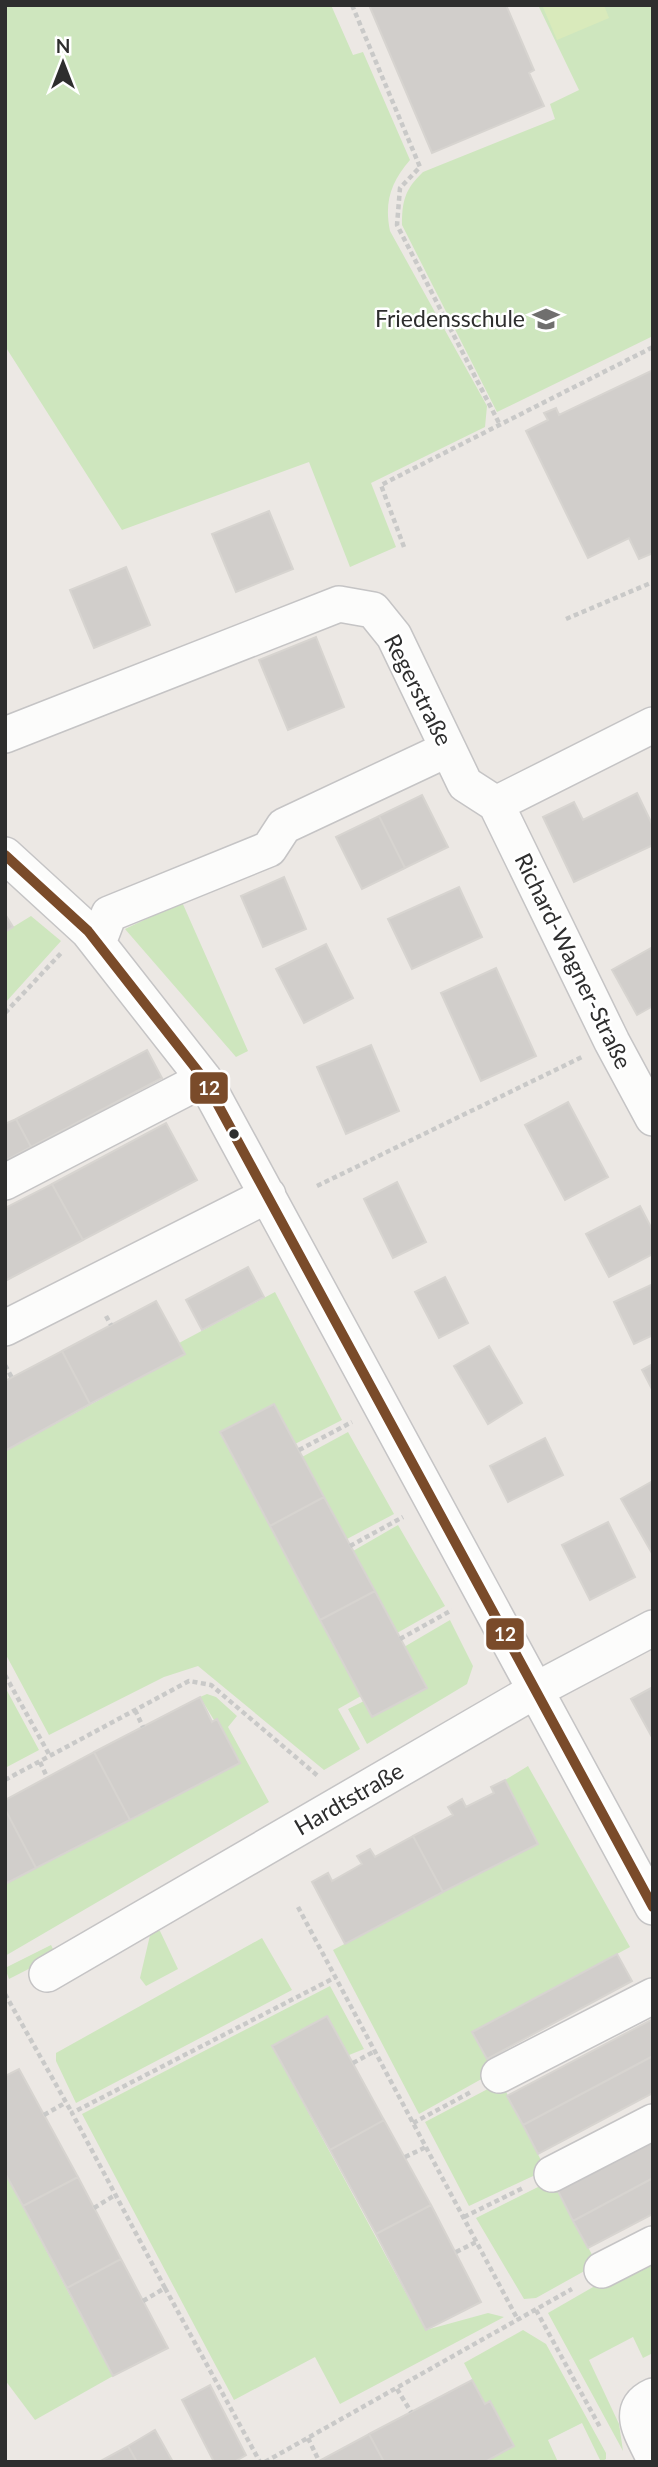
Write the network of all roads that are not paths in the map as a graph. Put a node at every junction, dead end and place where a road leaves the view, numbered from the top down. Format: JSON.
{"nodes":[{"id":1,"x":653,"y":725,"type":"edge"},
{"id":2,"x":5,"y":735,"type":"edge"},
{"id":3,"x":448,"y":749,"type":"junction"},
{"id":4,"x":496,"y":804,"type":"junction"},
{"id":5,"x":5,"y":855,"type":"edge"},
{"id":6,"x":83,"y":946,"type":"junction"},
{"id":7,"x":204,"y":1079,"type":"junction"},
{"id":8,"x":651,"y":1110,"type":"edge"},
{"id":9,"x":5,"y":1182,"type":"edge"},
{"id":10,"x":268,"y":1195,"type":"junction"},
{"id":11,"x":5,"y":1328,"type":"edge"},
{"id":12,"x":653,"y":1628,"type":"edge"},
{"id":13,"x":536,"y":1690,"type":"junction"},
{"id":14,"x":644,"y":1871,"type":"edge"},
{"id":15,"x":653,"y":1907,"type":"edge"},
{"id":16,"x":47,"y":1974,"type":"dead end"},
{"id":17,"x":653,"y":1996,"type":"edge"},
{"id":18,"x":488,"y":2082,"type":"road end"},
{"id":19,"x":653,"y":2122,"type":"edge"},
{"id":20,"x":540,"y":2180,"type":"road end"},
{"id":21,"x":653,"y":2244,"type":"edge"},
{"id":22,"x":592,"y":2276,"type":"road end"},
{"id":23,"x":653,"y":2396,"type":"edge"},
{"id":24,"x":653,"y":2456,"type":"edge"}],
"edges":[{"from":1,"to":4,"type":"street"},
{"from":2,"to":3,"type":"street","name":"Regerstraße"},
{"from":3,"to":4,"type":"street","name":"Regerstraße"},
{"from":3,"to":6,"type":"street"},
{"from":4,"to":8,"type":"street","name":"Richard-Wagner-Straße"},
{"from":5,"to":6,"type":"street"},
{"from":6,"to":7,"type":"street"},
{"from":7,"to":9,"type":"street"},
{"from":7,"to":10,"type":"street"},
{"from":10,"to":11,"type":"street"},
{"from":10,"to":13,"type":"street"},
{"from":12,"to":13,"type":"street","name":"Hardtstraße"},
{"from":13,"to":14,"type":"street"},
{"from":13,"to":16,"type":"street","name":"Hardtstraße"},
{"from":14,"to":15,"type":"street"},
{"from":17,"to":18,"type":"street"},
{"from":19,"to":20,"type":"street"},
{"from":21,"to":22,"type":"street"},
{"from":23,"to":24,"type":"street"}]}
